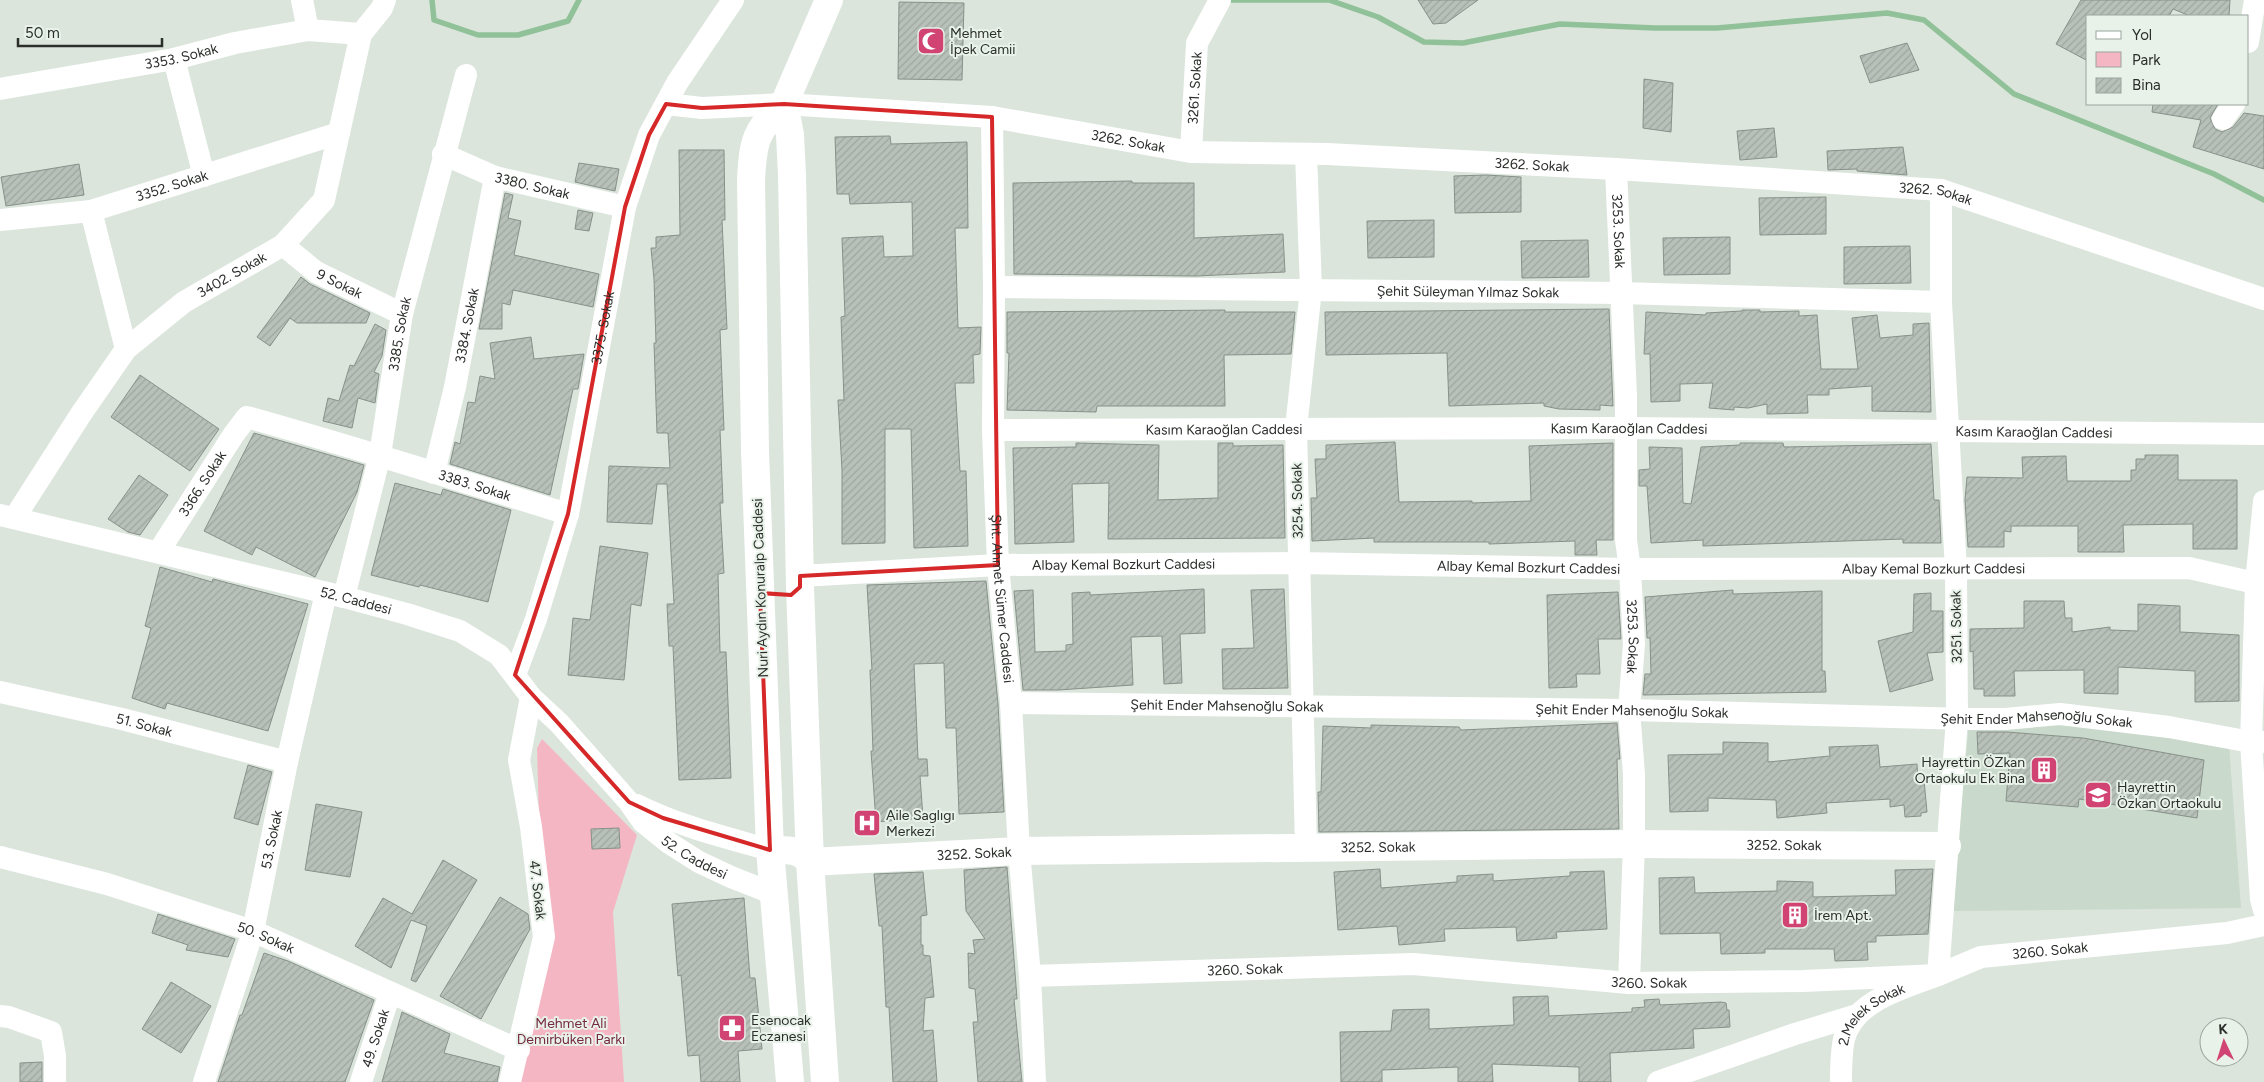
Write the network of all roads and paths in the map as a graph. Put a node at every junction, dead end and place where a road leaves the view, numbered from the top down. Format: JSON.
{"nodes":[{"id":1,"x":302,"y":0,"type":"edge"},
{"id":2,"x":385,"y":0,"type":"edge"},
{"id":3,"x":733,"y":0,"type":"edge"},
{"id":4,"x":829,"y":0,"type":"edge"},
{"id":5,"x":1220,"y":0,"type":"edge"},
{"id":6,"x":2255,"y":0,"type":"edge"},
{"id":7,"x":308,"y":30,"type":"junction"},
{"id":8,"x":361,"y":34,"type":"junction"},
{"id":9,"x":2249,"y":36,"type":"edge"},
{"id":10,"x":174,"y":59,"type":"junction"},
{"id":11,"x":466,"y":75,"type":"dead end"},
{"id":12,"x":0,"y":89,"type":"edge"},
{"id":13,"x":666,"y":104,"type":"junction"},
{"id":14,"x":784,"y":104,"type":"junction"},
{"id":15,"x":992,"y":117,"type":"junction"},
{"id":16,"x":339,"y":133,"type":"junction"},
{"id":17,"x":1191,"y":152,"type":"junction"},
{"id":18,"x":443,"y":154,"type":"junction"},
{"id":19,"x":1306,"y":154,"type":"junction"},
{"id":20,"x":1616,"y":169,"type":"junction"},
{"id":21,"x":204,"y":176,"type":"junction"},
{"id":22,"x":496,"y":177,"type":"junction"},
{"id":23,"x":1942,"y":190,"type":"junction"},
{"id":24,"x":625,"y":207,"type":"junction"},
{"id":25,"x":91,"y":211,"type":"junction"},
{"id":26,"x":0,"y":220,"type":"edge"},
{"id":27,"x":283,"y":245,"type":"junction"},
{"id":28,"x":994,"y":287,"type":"junction"},
{"id":29,"x":1311,"y":289,"type":"junction"},
{"id":30,"x":1620,"y":293,"type":"junction"},
{"id":31,"x":2264,"y":299,"type":"edge"},
{"id":32,"x":1941,"y":302,"type":"junction"},
{"id":33,"x":402,"y":314,"type":"junction"},
{"id":34,"x":126,"y":350,"type":"junction"},
{"id":35,"x":248,"y":417,"type":"joint"},
{"id":36,"x":1296,"y":428,"type":"junction"},
{"id":37,"x":1626,"y":428,"type":"junction"},
{"id":38,"x":993,"y":430,"type":"junction"},
{"id":39,"x":1946,"y":430,"type":"junction"},
{"id":40,"x":2264,"y":434,"type":"edge"},
{"id":41,"x":380,"y":455,"type":"junction"},
{"id":42,"x":434,"y":473,"type":"junction"},
{"id":43,"x":2264,"y":501,"type":"edge"},
{"id":44,"x":5,"y":514,"type":"edge"},
{"id":45,"x":568,"y":514,"type":"junction"},
{"id":46,"x":159,"y":551,"type":"junction"},
{"id":47,"x":759,"y":560,"type":"junction"},
{"id":48,"x":1298,"y":563,"type":"junction"},
{"id":49,"x":998,"y":565,"type":"junction"},
{"id":50,"x":1630,"y":569,"type":"junction"},
{"id":51,"x":1956,"y":570,"type":"junction"},
{"id":52,"x":800,"y":575,"type":"junction"},
{"id":53,"x":2260,"y":584,"type":"edge"},
{"id":54,"x":760,"y":592,"type":"junction"},
{"id":55,"x":335,"y":595,"type":"junction"},
{"id":56,"x":515,"y":675,"type":"junction"},
{"id":57,"x":0,"y":692,"type":"edge"},
{"id":58,"x":531,"y":697,"type":"junction"},
{"id":59,"x":1011,"y":703,"type":"junction"},
{"id":60,"x":1302,"y":705,"type":"junction"},
{"id":61,"x":1629,"y":710,"type":"junction"},
{"id":62,"x":1957,"y":718,"type":"junction"},
{"id":63,"x":2257,"y":742,"type":"edge"},
{"id":64,"x":287,"y":762,"type":"junction"},
{"id":65,"x":629,"y":802,"type":"junction"},
{"id":66,"x":1634,"y":844,"type":"junction"},
{"id":67,"x":1947,"y":846,"type":"junction"},
{"id":68,"x":1306,"y":848,"type":"junction"},
{"id":69,"x":770,"y":850,"type":"junction"},
{"id":70,"x":1019,"y":851,"type":"junction"},
{"id":71,"x":0,"y":857,"type":"edge"},
{"id":72,"x":810,"y":862,"type":"junction"},
{"id":73,"x":774,"y":894,"type":"junction"},
{"id":74,"x":812,"y":894,"type":"junction"},
{"id":75,"x":2264,"y":910,"type":"edge"},
{"id":76,"x":2264,"y":925,"type":"edge"},
{"id":77,"x":252,"y":931,"type":"junction"},
{"id":78,"x":1938,"y":975,"type":"junction"},
{"id":79,"x":1030,"y":976,"type":"junction"},
{"id":80,"x":1629,"y":983,"type":"junction"},
{"id":81,"x":390,"y":993,"type":"junction"},
{"id":82,"x":1858,"y":1015,"type":"junction"},
{"id":83,"x":0,"y":1016,"type":"edge"},
{"id":84,"x":519,"y":1050,"type":"junction"},
{"id":85,"x":1668,"y":1080,"type":"edge"},
{"id":86,"x":55,"y":1082,"type":"edge"},
{"id":87,"x":204,"y":1082,"type":"edge"},
{"id":88,"x":361,"y":1082,"type":"edge"},
{"id":89,"x":510,"y":1082,"type":"edge"},
{"id":90,"x":790,"y":1082,"type":"edge"},
{"id":91,"x":826,"y":1082,"type":"edge"},
{"id":92,"x":1034,"y":1082,"type":"edge"},
{"id":93,"x":1841,"y":1082,"type":"edge"}],
"edges":[{"from":1,"to":7,"type":"street"},
{"from":2,"to":8,"type":"street","name":"3402. Sokak"},
{"from":3,"to":13,"type":"street","name":"3375. Sokak"},
{"from":4,"to":14,"type":"street","name":"Nuri Aydın Konuralp Caddesi"},
{"from":5,"to":17,"type":"street","name":"3261. Sokak"},
{"from":6,"to":9,"type":"street"},
{"from":7,"to":8,"type":"street","name":"3353. Sokak"},
{"from":7,"to":10,"type":"street","name":"3353. Sokak"},
{"from":8,"to":16,"type":"street","name":"3402. Sokak"},
{"from":10,"to":12,"type":"street","name":"3353. Sokak"},
{"from":10,"to":21,"type":"street"},
{"from":11,"to":18,"type":"street","name":"3385. Sokak"},
{"from":13,"to":14,"type":"street","name":"3262. Sokak"},
{"from":13,"to":24,"type":"street","name":"3375. Sokak"},
{"from":14,"to":15,"type":"street","name":"3262. Sokak"},
{"from":14,"to":47,"type":"street","name":"Nuri Aydın Konuralp Caddesi"},
{"from":14,"to":52,"type":"street"},
{"from":15,"to":17,"type":"street","name":"3262. Sokak"},
{"from":15,"to":28,"type":"street","name":"Şht. Ahmet Sümer Caddesi"},
{"from":16,"to":21,"type":"street","name":"3352. Sokak"},
{"from":16,"to":27,"type":"street","name":"3402. Sokak"},
{"from":17,"to":19,"type":"street","name":"3262. Sokak"},
{"from":18,"to":22,"type":"street","name":"3380. Sokak"},
{"from":18,"to":33,"type":"street","name":"3385. Sokak"},
{"from":19,"to":20,"type":"street","name":"3262. Sokak"},
{"from":19,"to":29,"type":"street","name":"3254. Sokak"},
{"from":20,"to":23,"type":"street","name":"3262. Sokak"},
{"from":20,"to":30,"type":"street","name":"3253. Sokak"},
{"from":21,"to":25,"type":"street","name":"3352. Sokak"},
{"from":22,"to":24,"type":"street","name":"3380. Sokak"},
{"from":22,"to":42,"type":"street","name":"3384. Sokak"},
{"from":23,"to":31,"type":"street","name":"3262. Sokak"},
{"from":23,"to":32,"type":"street","name":"3251. Sokak"},
{"from":24,"to":45,"type":"street","name":"3375. Sokak"},
{"from":25,"to":26,"type":"street","name":"3352. Sokak"},
{"from":25,"to":34,"type":"street"},
{"from":27,"to":33,"type":"street","name":"9 Sokak"},
{"from":27,"to":34,"type":"street","name":"3402. Sokak"},
{"from":28,"to":29,"type":"street","name":"Şehit Süleyman Yılmaz Sokak"},
{"from":28,"to":38,"type":"street","name":"Şht. Ahmet Sümer Caddesi"},
{"from":29,"to":30,"type":"street","name":"Şehit Süleyman Yılmaz Sokak"},
{"from":29,"to":36,"type":"street","name":"3254. Sokak"},
{"from":30,"to":32,"type":"street","name":"Şehit Süleyman Yılmaz Sokak"},
{"from":30,"to":37,"type":"street","name":"3253. Sokak"},
{"from":32,"to":39,"type":"street","name":"3251. Sokak"},
{"from":33,"to":41,"type":"street","name":"3385. Sokak"},
{"from":34,"to":44,"type":"street","name":"3402. Sokak"},
{"from":35,"to":41,"type":"street","name":"3383. Sokak"},
{"from":35,"to":46,"type":"street","name":"3366. Sokak"},
{"from":36,"to":37,"type":"street","name":"Kasım Karaoğlan Caddesi"},
{"from":36,"to":38,"type":"street","name":"Kasım Karaoğlan Caddesi"},
{"from":36,"to":48,"type":"street","name":"3254. Sokak"},
{"from":37,"to":39,"type":"street","name":"Kasım Karaoğlan Caddesi"},
{"from":37,"to":50,"type":"street","name":"3253. Sokak"},
{"from":38,"to":49,"type":"street","name":"Şht. Ahmet Sümer Caddesi"},
{"from":39,"to":40,"type":"street","name":"Kasım Karaoğlan Caddesi"},
{"from":39,"to":51,"type":"street","name":"3251. Sokak"},
{"from":41,"to":42,"type":"street","name":"3383. Sokak"},
{"from":41,"to":55,"type":"street","name":"3385. Sokak"},
{"from":42,"to":45,"type":"street","name":"3383. Sokak"},
{"from":43,"to":53,"type":"street"},
{"from":44,"to":46,"type":"street","name":"52. Caddesi"},
{"from":45,"to":56,"type":"street","name":"3375. Sokak"},
{"from":46,"to":55,"type":"street","name":"52. Caddesi"},
{"from":47,"to":52,"type":"street"},
{"from":47,"to":54,"type":"street","name":"Nuri Aydın Konuralp Caddesi"},
{"from":48,"to":49,"type":"street","name":"Albay Kemal Bozkurt Caddesi"},
{"from":48,"to":50,"type":"street","name":"Albay Kemal Bozkurt Caddesi"},
{"from":48,"to":60,"type":"street","name":"3254. Sokak"},
{"from":49,"to":52,"type":"street","name":"Albay Kemal Bozkurt Caddesi"},
{"from":49,"to":59,"type":"street","name":"Şht. Ahmet Sümer Caddesi"},
{"from":50,"to":51,"type":"street","name":"Albay Kemal Bozkurt Caddesi"},
{"from":50,"to":61,"type":"street","name":"3253. Sokak"},
{"from":51,"to":53,"type":"street","name":"Albay Kemal Bozkurt Caddesi"},
{"from":51,"to":62,"type":"street","name":"3251. Sokak"},
{"from":52,"to":54,"type":"street"},
{"from":52,"to":72,"type":"street"},
{"from":53,"to":63,"type":"street"},
{"from":54,"to":69,"type":"street","name":"Nuri Aydın Konuralp Caddesi"},
{"from":55,"to":56,"type":"street","name":"52. Caddesi"},
{"from":55,"to":64,"type":"street","name":"53. Sokak"},
{"from":56,"to":58,"type":"street","name":"52. Caddesi"},
{"from":57,"to":64,"type":"street","name":"51. Sokak"},
{"from":58,"to":65,"type":"street","name":"52. Caddesi"},
{"from":58,"to":84,"type":"street","name":"47. Sokak"},
{"from":59,"to":60,"type":"street","name":"Şehit Ender Mahsenoğlu Sokak"},
{"from":59,"to":70,"type":"street","name":"Şht. Ahmet Sümer Caddesi"},
{"from":60,"to":61,"type":"street","name":"Şehit Ender Mahsenoğlu Sokak"},
{"from":60,"to":68,"type":"street","name":"3254. Sokak"},
{"from":61,"to":62,"type":"street","name":"Şehit Ender Mahsenoğlu Sokak"},
{"from":61,"to":66,"type":"street","name":"3253. Sokak"},
{"from":62,"to":63,"type":"street","name":"Şehit Ender Mahsenoğlu Sokak"},
{"from":62,"to":67,"type":"street","name":"3251. Sokak"},
{"from":63,"to":75,"type":"street"},
{"from":64,"to":77,"type":"street","name":"53. Sokak"},
{"from":65,"to":69,"type":"street","name":"52. Caddesi"},
{"from":65,"to":73,"type":"street","name":"52. Caddesi"},
{"from":66,"to":67,"type":"street","name":"3252. Sokak"},
{"from":66,"to":68,"type":"street","name":"3252. Sokak"},
{"from":66,"to":80,"type":"street","name":"3253. Sokak"},
{"from":67,"to":78,"type":"street","name":"3251. Sokak"},
{"from":68,"to":70,"type":"street","name":"3252. Sokak"},
{"from":69,"to":72,"type":"street"},
{"from":69,"to":73,"type":"street","name":"Nuri Aydın Konuralp Caddesi"},
{"from":70,"to":72,"type":"street","name":"3252. Sokak"},
{"from":70,"to":79,"type":"street","name":"Şht. Ahmet Sümer Caddesi"},
{"from":71,"to":77,"type":"street","name":"50. Sokak"},
{"from":72,"to":74,"type":"street"},
{"from":73,"to":74,"type":"street"},
{"from":73,"to":90,"type":"street","name":"Nuri Aydın Konuralp Caddesi"},
{"from":74,"to":91,"type":"street"},
{"from":76,"to":78,"type":"street","name":"3260. Sokak"},
{"from":77,"to":81,"type":"street","name":"50. Sokak"},
{"from":77,"to":87,"type":"street","name":"53. Sokak"},
{"from":78,"to":80,"type":"street","name":"3260. Sokak"},
{"from":78,"to":82,"type":"street","name":"2.Melek Sokak"},
{"from":79,"to":80,"type":"street","name":"3260. Sokak"},
{"from":79,"to":92,"type":"street","name":"Şht. Ahmet Sümer Caddesi"},
{"from":81,"to":84,"type":"street","name":"50. Sokak"},
{"from":81,"to":88,"type":"street","name":"49. Sokak"},
{"from":82,"to":85,"type":"street"},
{"from":82,"to":93,"type":"street","name":"2.Melek Sokak"},
{"from":83,"to":86,"type":"street"},
{"from":84,"to":89,"type":"street","name":"47. Sokak"}]}
